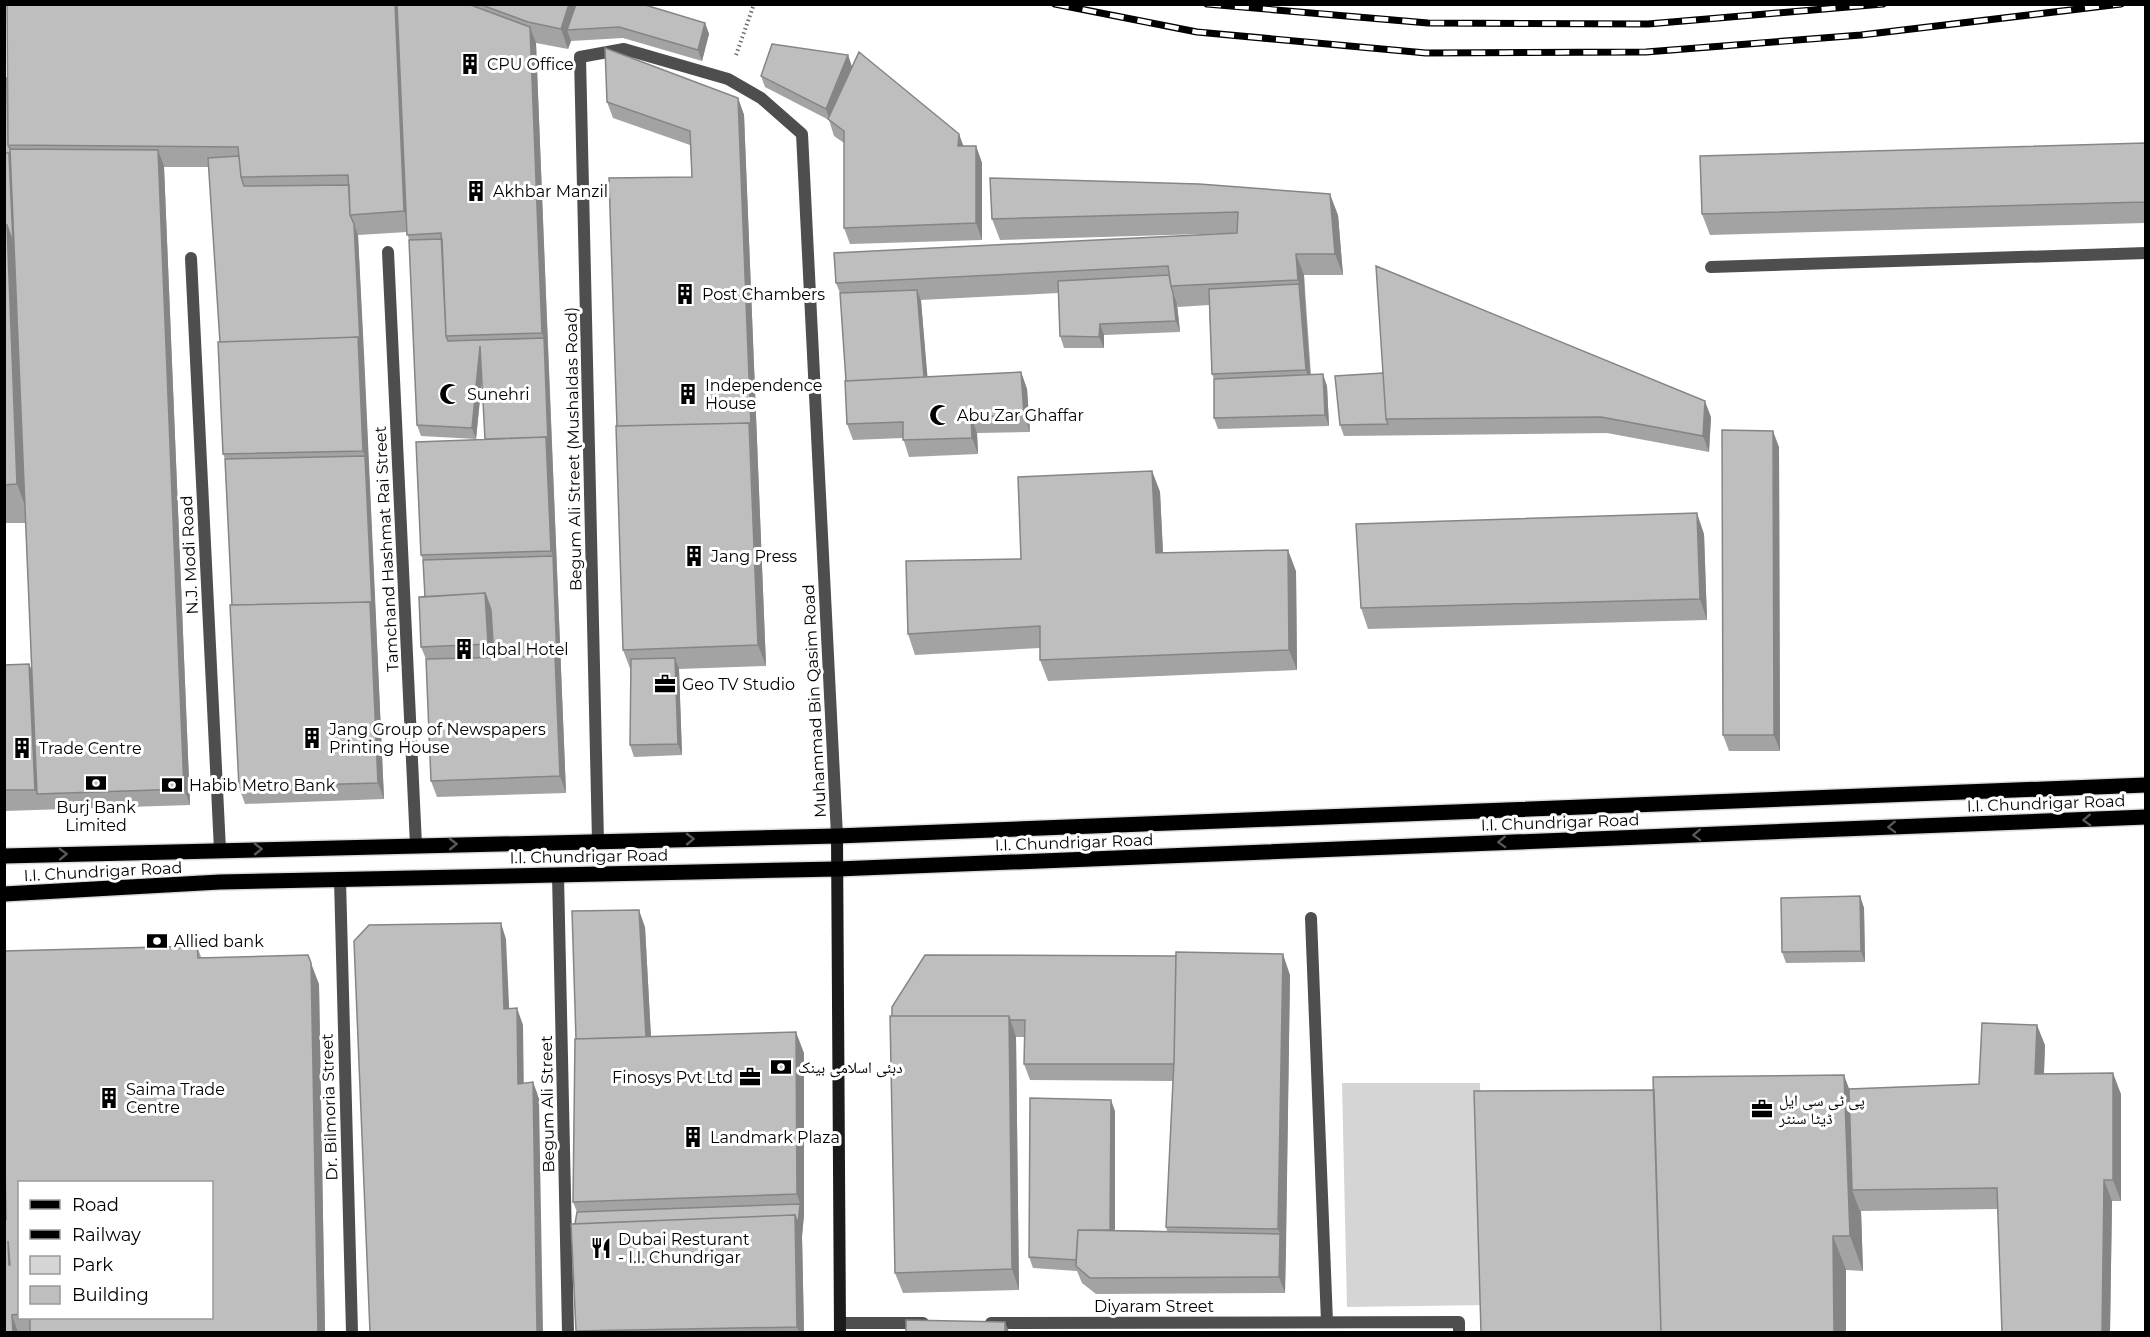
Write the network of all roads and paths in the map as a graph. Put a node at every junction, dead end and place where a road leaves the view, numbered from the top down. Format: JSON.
{"nodes":[{"id":1,"x":754,"y":4,"type":"edge"},
{"id":2,"x":580,"y":57,"type":"joint"},
{"id":3,"x":728,"y":79,"type":"junction"},
{"id":4,"x":388,"y":252,"type":"dead end"},
{"id":5,"x":2145,"y":253,"type":"edge"},
{"id":6,"x":191,"y":258,"type":"dead end"},
{"id":7,"x":1711,"y":267,"type":"dead end"},
{"id":8,"x":2145,"y":785,"type":"edge"},
{"id":9,"x":2145,"y":818,"type":"edge"},
{"id":10,"x":837,"y":837,"type":"junction"},
{"id":11,"x":598,"y":840,"type":"junction"},
{"id":12,"x":416,"y":845,"type":"junction"},
{"id":13,"x":220,"y":849,"type":"junction"},
{"id":14,"x":4,"y":856,"type":"edge"},
{"id":15,"x":837,"y":869,"type":"junction"},
{"id":16,"x":558,"y":874,"type":"junction"},
{"id":17,"x":340,"y":880,"type":"junction"},
{"id":18,"x":4,"y":894,"type":"edge"},
{"id":19,"x":1311,"y":918,"type":"dead end"},
{"id":20,"x":1327,"y":1322,"type":"junction"},
{"id":21,"x":935,"y":1323,"type":"edge"},
{"id":22,"x":982,"y":1323,"type":"edge"},
{"id":23,"x":840,"y":1328,"type":"edge"},
{"id":24,"x":352,"y":1332,"type":"edge"},
{"id":25,"x":568,"y":1332,"type":"edge"},
{"id":26,"x":1459,"y":1332,"type":"edge"}],
"edges":[{"from":1,"to":3,"type":"path"},
{"from":2,"to":3,"type":"street","name":"Muhammad Bin Qasim Road"},
{"from":2,"to":11,"type":"street","name":"Begum Ali Street (Mushaldas Road)"},
{"from":3,"to":10,"type":"street","name":"Muhammad Bin Qasim Road"},
{"from":4,"to":12,"type":"street","name":"Tamchand Hashmat Rai Street"},
{"from":5,"to":7,"type":"street"},
{"from":6,"to":13,"type":"street","name":"N.J. Modi Road"},
{"from":8,"to":10,"type":"main road","name":"I.I. Chundrigar Road"},
{"from":9,"to":15,"type":"main road","name":"I.I. Chundrigar Road","one_way":true},
{"from":11,"to":10,"type":"main road","name":"I.I. Chundrigar Road","one_way":true},
{"from":10,"to":15,"type":"main road","name":"Muhammad Bin Qasim Road"},
{"from":12,"to":11,"type":"main road","name":"I.I. Chundrigar Road","one_way":true},
{"from":13,"to":12,"type":"main road","name":"I.I. Chundrigar Road","one_way":true},
{"from":14,"to":13,"type":"main road","name":"I.I. Chundrigar Road","one_way":true},
{"from":15,"to":16,"type":"main road","name":"I.I. Chundrigar Road"},
{"from":15,"to":23,"type":"main road","name":"Muhammad Bin Qasim Road"},
{"from":16,"to":17,"type":"main road","name":"I.I. Chundrigar Road"},
{"from":16,"to":25,"type":"street","name":"Begum Ali Street"},
{"from":17,"to":18,"type":"main road","name":"I.I. Chundrigar Road"},
{"from":17,"to":24,"type":"street","name":"Dr. Bilmoria Street"},
{"from":19,"to":20,"type":"street"},
{"from":20,"to":22,"type":"street","name":"Diyaram Street"},
{"from":20,"to":26,"type":"street","name":"Diyaram Street"},
{"from":21,"to":23,"type":"street"}]}
